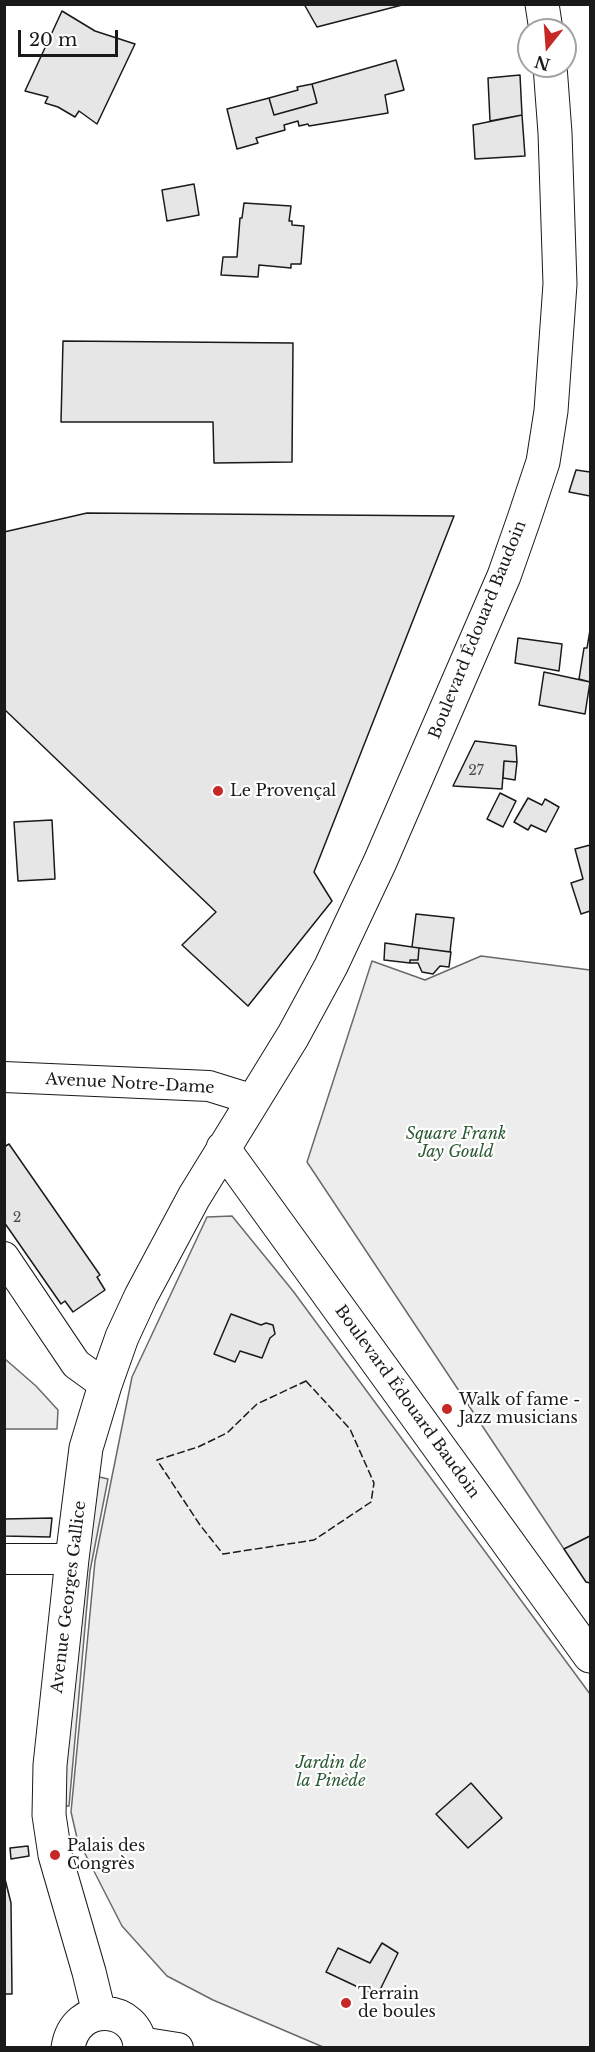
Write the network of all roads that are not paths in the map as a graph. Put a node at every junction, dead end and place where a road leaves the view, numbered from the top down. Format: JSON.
{"nodes":[{"id":1,"x":551,"y":78,"type":"edge"},
{"id":2,"x":4,"y":1077,"type":"edge"},
{"id":3,"x":254,"y":1100,"type":"junction"},
{"id":4,"x":223,"y":1148,"type":"junction"},
{"id":5,"x":194,"y":1197,"type":"joint"},
{"id":6,"x":4,"y":1257,"type":"edge"},
{"id":7,"x":105,"y":1385,"type":"junction"},
{"id":8,"x":4,"y":1559,"type":"edge"},
{"id":9,"x":72,"y":1559,"type":"junction"},
{"id":10,"x":591,"y":1656,"type":"edge"},
{"id":11,"x":99,"y":2013,"type":"junction"},
{"id":12,"x":140,"y":2045,"type":"edge"},
{"id":13,"x":68,"y":2048,"type":"edge"},
{"id":14,"x":178,"y":2048,"type":"edge"}],
"edges":[{"from":1,"to":3,"type":"street","name":"Boulevard Édouard Baudoin"},
{"from":2,"to":3,"type":"street","name":"Avenue Notre-Dame"},
{"from":3,"to":4,"type":"street","name":"Boulevard Édouard Baudoin"},
{"from":4,"to":5,"type":"street","name":"Boulevard Édouard Baudoin"},
{"from":4,"to":10,"type":"street","name":"Boulevard Édouard Baudoin"},
{"from":5,"to":7,"type":"street","name":"Avenue Georges Gallice"},
{"from":6,"to":7,"type":"street"},
{"from":7,"to":9,"type":"street","name":"Avenue Georges Gallice"},
{"from":8,"to":9,"type":"street"},
{"from":9,"to":11,"type":"street","name":"Avenue Georges Gallice"},
{"from":11,"to":12,"type":"street"},
{"from":11,"to":13,"type":"street"},
{"from":12,"to":14,"type":"street"}]}
